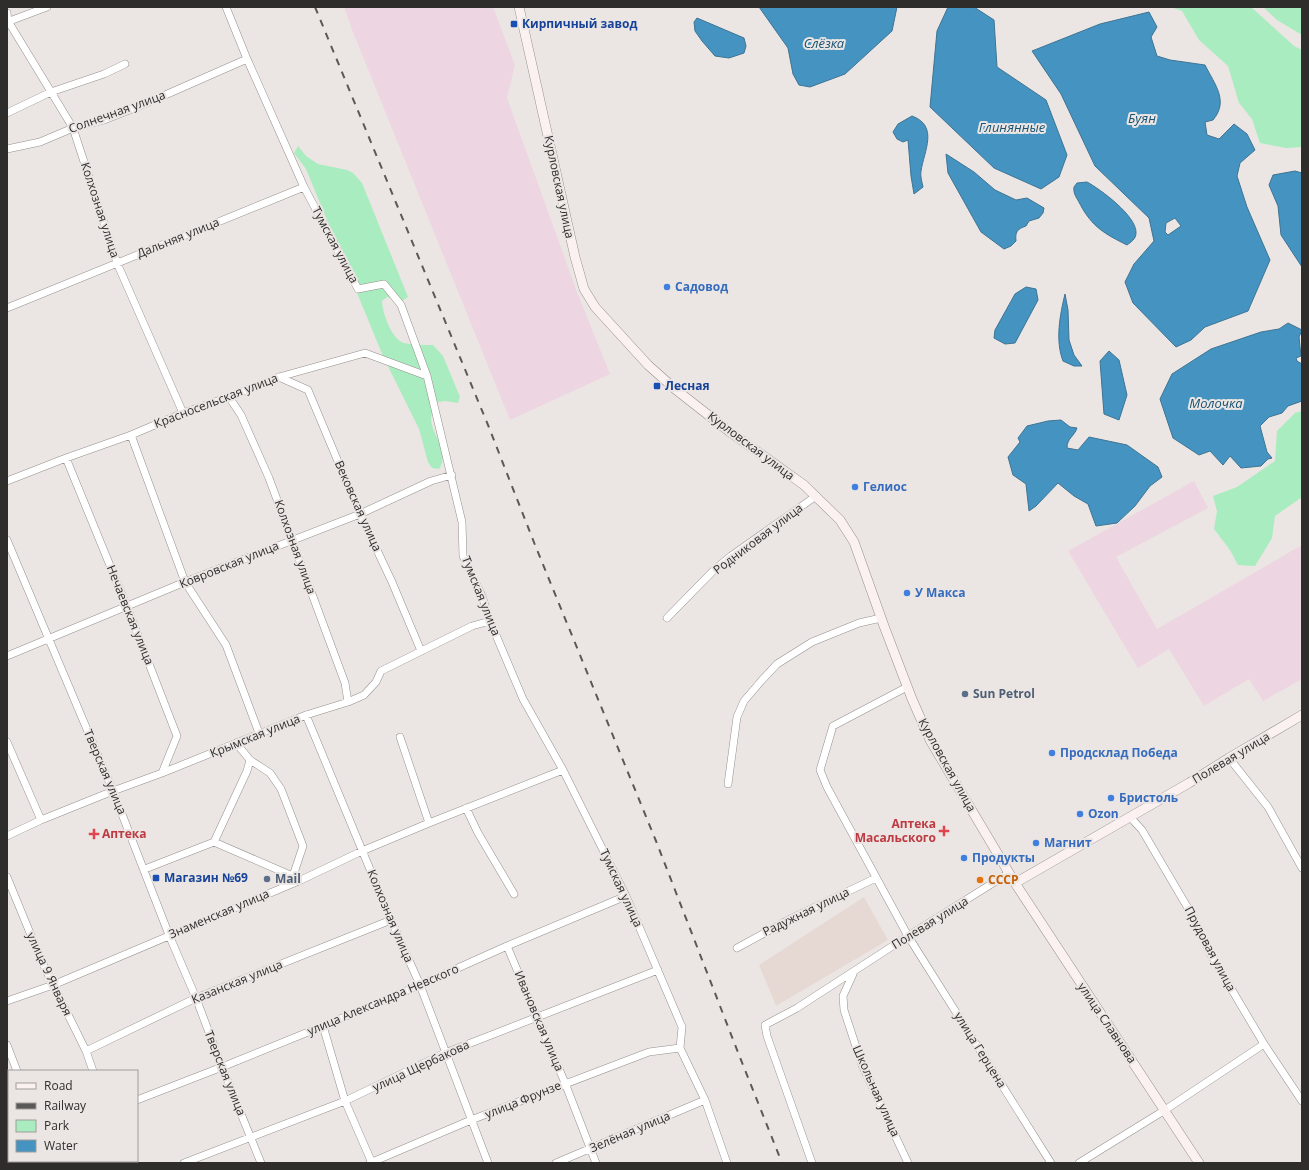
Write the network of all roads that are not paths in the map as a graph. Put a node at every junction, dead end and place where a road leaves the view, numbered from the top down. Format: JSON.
{"nodes":[{"id":1,"x":47,"y":7,"type":"edge"},
{"id":2,"x":226,"y":7,"type":"edge"},
{"id":3,"x":519,"y":7,"type":"edge"},
{"id":4,"x":7,"y":13,"type":"edge"},
{"id":5,"x":7,"y":22,"type":"edge"},
{"id":6,"x":247,"y":59,"type":"junction"},
{"id":7,"x":124,"y":64,"type":"dead end"},
{"id":8,"x":50,"y":92,"type":"junction"},
{"id":9,"x":7,"y":113,"type":"edge"},
{"id":10,"x":73,"y":128,"type":"junction"},
{"id":11,"x":7,"y":149,"type":"edge"},
{"id":12,"x":304,"y":187,"type":"junction"},
{"id":13,"x":117,"y":263,"type":"junction"},
{"id":14,"x":7,"y":308,"type":"edge"},
{"id":15,"x":428,"y":376,"type":"junction"},
{"id":16,"x":279,"y":377,"type":"junction"},
{"id":17,"x":229,"y":397,"type":"junction"},
{"id":18,"x":183,"y":413,"type":"junction"},
{"id":19,"x":131,"y":435,"type":"junction"},
{"id":20,"x":66,"y":458,"type":"junction"},
{"id":21,"x":452,"y":475,"type":"junction"},
{"id":22,"x":7,"y":481,"type":"edge"},
{"id":23,"x":816,"y":496,"type":"junction"},
{"id":24,"x":360,"y":514,"type":"junction"},
{"id":25,"x":7,"y":540,"type":"edge"},
{"id":26,"x":292,"y":540,"type":"junction"},
{"id":27,"x":185,"y":582,"type":"junction"},
{"id":28,"x":127,"y":607,"type":"junction"},
{"id":29,"x":667,"y":618,"type":"dead end"},
{"id":30,"x":881,"y":618,"type":"junction"},
{"id":31,"x":490,"y":622,"type":"junction"},
{"id":32,"x":49,"y":638,"type":"junction"},
{"id":33,"x":421,"y":651,"type":"junction"},
{"id":34,"x":7,"y":656,"type":"edge"},
{"id":35,"x":907,"y":687,"type":"junction"},
{"id":36,"x":348,"y":702,"type":"junction"},
{"id":37,"x":306,"y":715,"type":"junction"},
{"id":38,"x":1302,"y":715,"type":"edge"},
{"id":39,"x":260,"y":733,"type":"junction"},
{"id":40,"x":400,"y":737,"type":"dead end"},
{"id":41,"x":7,"y":742,"type":"edge"},
{"id":42,"x":236,"y":743,"type":"junction"},
{"id":43,"x":1229,"y":758,"type":"junction"},
{"id":44,"x":250,"y":760,"type":"junction"},
{"id":45,"x":563,"y":770,"type":"junction"},
{"id":46,"x":162,"y":773,"type":"junction"},
{"id":47,"x":728,"y":784,"type":"dead end"},
{"id":48,"x":113,"y":791,"type":"junction"},
{"id":49,"x":466,"y":808,"type":"junction"},
{"id":50,"x":1130,"y":817,"type":"junction"},
{"id":51,"x":41,"y":820,"type":"junction"},
{"id":52,"x":429,"y":823,"type":"junction"},
{"id":53,"x":7,"y":836,"type":"edge"},
{"id":54,"x":214,"y":842,"type":"junction"},
{"id":55,"x":362,"y":851,"type":"junction"},
{"id":56,"x":1302,"y":868,"type":"edge"},
{"id":57,"x":145,"y":869,"type":"junction"},
{"id":58,"x":1009,"y":874,"type":"junction"},
{"id":59,"x":293,"y":876,"type":"junction"},
{"id":60,"x":7,"y":877,"type":"edge"},
{"id":61,"x":876,"y":878,"type":"junction"},
{"id":62,"x":301,"y":880,"type":"junction"},
{"id":63,"x":1015,"y":884,"type":"junction"},
{"id":64,"x":514,"y":894,"type":"dead end"},
{"id":65,"x":626,"y":896,"type":"junction"},
{"id":66,"x":390,"y":920,"type":"junction"},
{"id":67,"x":169,"y":935,"type":"junction"},
{"id":68,"x":908,"y":936,"type":"junction"},
{"id":69,"x":507,"y":946,"type":"junction"},
{"id":70,"x":737,"y":948,"type":"dead end"},
{"id":71,"x":658,"y":970,"type":"junction"},
{"id":72,"x":853,"y":974,"type":"junction"},
{"id":73,"x":53,"y":985,"type":"junction"},
{"id":74,"x":420,"y":985,"type":"junction"},
{"id":75,"x":196,"y":998,"type":"junction"},
{"id":76,"x":7,"y":1001,"type":"edge"},
{"id":77,"x":537,"y":1017,"type":"junction"},
{"id":78,"x":323,"y":1026,"type":"junction"},
{"id":79,"x":1264,"y":1044,"type":"junction"},
{"id":80,"x":7,"y":1045,"type":"edge"},
{"id":81,"x":680,"y":1048,"type":"junction"},
{"id":82,"x":86,"y":1051,"type":"junction"},
{"id":83,"x":445,"y":1053,"type":"junction"},
{"id":84,"x":222,"y":1067,"type":"junction"},
{"id":85,"x":16,"y":1070,"type":"edge"},
{"id":86,"x":93,"y":1070,"type":"edge"},
{"id":87,"x":565,"y":1083,"type":"junction"},
{"id":88,"x":138,"y":1100,"type":"edge"},
{"id":89,"x":705,"y":1100,"type":"junction"},
{"id":90,"x":346,"y":1101,"type":"junction"},
{"id":91,"x":1302,"y":1102,"type":"edge"},
{"id":92,"x":1165,"y":1110,"type":"junction"},
{"id":93,"x":471,"y":1120,"type":"junction"},
{"id":94,"x":251,"y":1137,"type":"junction"},
{"id":95,"x":590,"y":1148,"type":"junction"},
{"id":96,"x":184,"y":1163,"type":"edge"},
{"id":97,"x":261,"y":1163,"type":"edge"},
{"id":98,"x":371,"y":1163,"type":"edge"},
{"id":99,"x":488,"y":1163,"type":"edge"},
{"id":100,"x":556,"y":1163,"type":"edge"},
{"id":101,"x":596,"y":1163,"type":"edge"},
{"id":102,"x":727,"y":1163,"type":"edge"},
{"id":103,"x":812,"y":1163,"type":"edge"},
{"id":104,"x":908,"y":1163,"type":"edge"},
{"id":105,"x":1051,"y":1163,"type":"edge"},
{"id":106,"x":1079,"y":1163,"type":"edge"},
{"id":107,"x":1199,"y":1163,"type":"edge"}],
"edges":[{"from":1,"to":5,"type":"street"},
{"from":2,"to":6,"type":"street","name":"Тумская улица"},
{"from":3,"to":23,"type":"main road","name":"Курловская улица"},
{"from":4,"to":5,"type":"street","name":"Колхозная улица"},
{"from":5,"to":8,"type":"street","name":"Колхозная улица"},
{"from":6,"to":10,"type":"street","name":"Солнечная улица"},
{"from":6,"to":12,"type":"street","name":"Тумская улица"},
{"from":7,"to":8,"type":"street"},
{"from":8,"to":9,"type":"street"},
{"from":8,"to":10,"type":"street","name":"Колхозная улица"},
{"from":10,"to":11,"type":"street","name":"Солнечная улица"},
{"from":10,"to":13,"type":"street","name":"Колхозная улица"},
{"from":12,"to":13,"type":"street","name":"Дальняя улица"},
{"from":12,"to":15,"type":"street","name":"Тумская улица"},
{"from":13,"to":14,"type":"street","name":"Дальняя улица"},
{"from":13,"to":18,"type":"street","name":"Колхозная улица"},
{"from":15,"to":16,"type":"street","name":"Красносельская улица"},
{"from":15,"to":21,"type":"street","name":"Тумская улица"},
{"from":16,"to":17,"type":"street","name":"Красносельская улица"},
{"from":16,"to":24,"type":"street","name":"Вековская улица"},
{"from":17,"to":18,"type":"street","name":"Красносельская улица"},
{"from":17,"to":26,"type":"street","name":"Колхозная улица"},
{"from":18,"to":19,"type":"street","name":"Красносельская улица"},
{"from":19,"to":20,"type":"street","name":"Красносельская улица"},
{"from":19,"to":27,"type":"street"},
{"from":20,"to":22,"type":"street","name":"Красносельская улица"},
{"from":20,"to":28,"type":"street","name":"Нечаевская улица"},
{"from":21,"to":24,"type":"street","name":"Ковровская улица"},
{"from":21,"to":31,"type":"street","name":"Тумская улица"},
{"from":23,"to":29,"type":"street","name":"Родниковая улица"},
{"from":23,"to":30,"type":"main road","name":"Курловская улица"},
{"from":24,"to":26,"type":"street","name":"Ковровская улица"},
{"from":24,"to":33,"type":"street","name":"Вековская улица"},
{"from":25,"to":32,"type":"street","name":"Тверская улица"},
{"from":26,"to":27,"type":"street","name":"Ковровская улица"},
{"from":26,"to":36,"type":"street","name":"Колхозная улица"},
{"from":27,"to":28,"type":"street","name":"Ковровская улица"},
{"from":27,"to":39,"type":"street"},
{"from":28,"to":32,"type":"street","name":"Ковровская улица"},
{"from":28,"to":46,"type":"street","name":"Нечаевская улица"},
{"from":30,"to":35,"type":"main road","name":"Курловская улица"},
{"from":30,"to":47,"type":"street"},
{"from":31,"to":33,"type":"street","name":"Крымская улица"},
{"from":31,"to":45,"type":"street","name":"Тумская улица"},
{"from":32,"to":34,"type":"street","name":"Ковровская улица"},
{"from":32,"to":48,"type":"street","name":"Тверская улица"},
{"from":33,"to":36,"type":"street","name":"Крымская улица"},
{"from":35,"to":58,"type":"main road","name":"Курловская улица"},
{"from":35,"to":61,"type":"street","name":"улица Герцена"},
{"from":36,"to":37,"type":"street","name":"Крымская улица"},
{"from":37,"to":39,"type":"street","name":"Крымская улица"},
{"from":37,"to":55,"type":"street","name":"Колхозная улица"},
{"from":38,"to":43,"type":"main road","name":"Полевая улица"},
{"from":39,"to":42,"type":"street","name":"Крымская улица"},
{"from":40,"to":52,"type":"street"},
{"from":41,"to":51,"type":"street"},
{"from":42,"to":44,"type":"street"},
{"from":42,"to":46,"type":"street","name":"Крымская улица"},
{"from":43,"to":50,"type":"main road","name":"Полевая улица"},
{"from":43,"to":56,"type":"street"},
{"from":44,"to":54,"type":"street"},
{"from":44,"to":59,"type":"street"},
{"from":45,"to":49,"type":"street","name":"Знаменская улица"},
{"from":45,"to":65,"type":"street","name":"Тумская улица"},
{"from":46,"to":48,"type":"street","name":"Крымская улица"},
{"from":48,"to":51,"type":"street","name":"Крымская улица"},
{"from":48,"to":57,"type":"street","name":"Тверская улица"},
{"from":49,"to":52,"type":"street","name":"Знаменская улица"},
{"from":49,"to":64,"type":"street"},
{"from":50,"to":63,"type":"main road","name":"Полевая улица"},
{"from":50,"to":79,"type":"street","name":"Прудовая улица"},
{"from":51,"to":53,"type":"street","name":"Крымская улица"},
{"from":52,"to":55,"type":"street","name":"Знаменская улица"},
{"from":54,"to":57,"type":"street"},
{"from":54,"to":59,"type":"street"},
{"from":55,"to":62,"type":"street","name":"Знаменская улица"},
{"from":55,"to":66,"type":"street","name":"Колхозная улица"},
{"from":57,"to":67,"type":"street","name":"Тверская улица"},
{"from":58,"to":63,"type":"main road","name":"Курловская улица"},
{"from":58,"to":68,"type":"street","name":"Полевая улица"},
{"from":59,"to":62,"type":"street"},
{"from":60,"to":73,"type":"street","name":"улица 9 Января"},
{"from":61,"to":68,"type":"street","name":"улица Герцена"},
{"from":61,"to":70,"type":"street","name":"Радужная улица"},
{"from":62,"to":67,"type":"street","name":"Знаменская улица"},
{"from":63,"to":92,"type":"main road","name":"улица Славнова"},
{"from":65,"to":69,"type":"street","name":"улица Александра Невского"},
{"from":65,"to":71,"type":"street","name":"Тумская улица"},
{"from":66,"to":74,"type":"street","name":"Колхозная улица"},
{"from":66,"to":75,"type":"street","name":"Казанская улица"},
{"from":67,"to":73,"type":"street","name":"Знаменская улица"},
{"from":67,"to":75,"type":"street","name":"Тверская улица"},
{"from":68,"to":72,"type":"street","name":"Полевая улица"},
{"from":68,"to":105,"type":"street","name":"улица Герцена"},
{"from":69,"to":74,"type":"street","name":"улица Александра Невского"},
{"from":69,"to":77,"type":"street","name":"Ивановская улица"},
{"from":71,"to":77,"type":"street","name":"улица Щербакова"},
{"from":71,"to":81,"type":"street","name":"Тумская улица"},
{"from":72,"to":103,"type":"street","name":"Полевая улица"},
{"from":72,"to":104,"type":"street","name":"Школьная улица"},
{"from":73,"to":76,"type":"street","name":"Знаменская улица"},
{"from":73,"to":82,"type":"street","name":"улица 9 Января"},
{"from":74,"to":78,"type":"street","name":"улица Александра Невского"},
{"from":74,"to":83,"type":"street","name":"Колхозная улица"},
{"from":75,"to":82,"type":"street","name":"Казанская улица"},
{"from":75,"to":84,"type":"street","name":"Тверская улица"},
{"from":77,"to":83,"type":"street","name":"улица Щербакова"},
{"from":77,"to":87,"type":"street","name":"Ивановская улица"},
{"from":78,"to":84,"type":"street","name":"улица Александра Невского"},
{"from":78,"to":90,"type":"street"},
{"from":79,"to":91,"type":"street","name":"Прудовая улица"},
{"from":79,"to":92,"type":"street"},
{"from":80,"to":85,"type":"street"},
{"from":81,"to":87,"type":"street","name":"улица Фрунзе"},
{"from":81,"to":89,"type":"street"},
{"from":82,"to":86,"type":"street","name":"улица 9 Января"},
{"from":83,"to":90,"type":"street","name":"улица Щербакова"},
{"from":83,"to":93,"type":"street","name":"Колхозная улица"},
{"from":84,"to":88,"type":"street","name":"улица Александра Невского"},
{"from":84,"to":94,"type":"street","name":"Тверская улица"},
{"from":87,"to":93,"type":"street","name":"улица Фрунзе"},
{"from":87,"to":95,"type":"street","name":"Ивановская улица"},
{"from":89,"to":95,"type":"street","name":"Зелёная улица"},
{"from":89,"to":102,"type":"street"},
{"from":90,"to":94,"type":"street","name":"улица Щербакова"},
{"from":90,"to":98,"type":"street"},
{"from":92,"to":106,"type":"street"},
{"from":92,"to":107,"type":"main road","name":"улица Славнова"},
{"from":93,"to":98,"type":"street","name":"улица Фрунзе"},
{"from":93,"to":99,"type":"street","name":"Колхозная улица"},
{"from":94,"to":96,"type":"street","name":"улица Щербакова"},
{"from":94,"to":97,"type":"street","name":"Тверская улица"},
{"from":95,"to":100,"type":"street","name":"Зелёная улица"},
{"from":95,"to":101,"type":"street","name":"Ивановская улица"}]}
